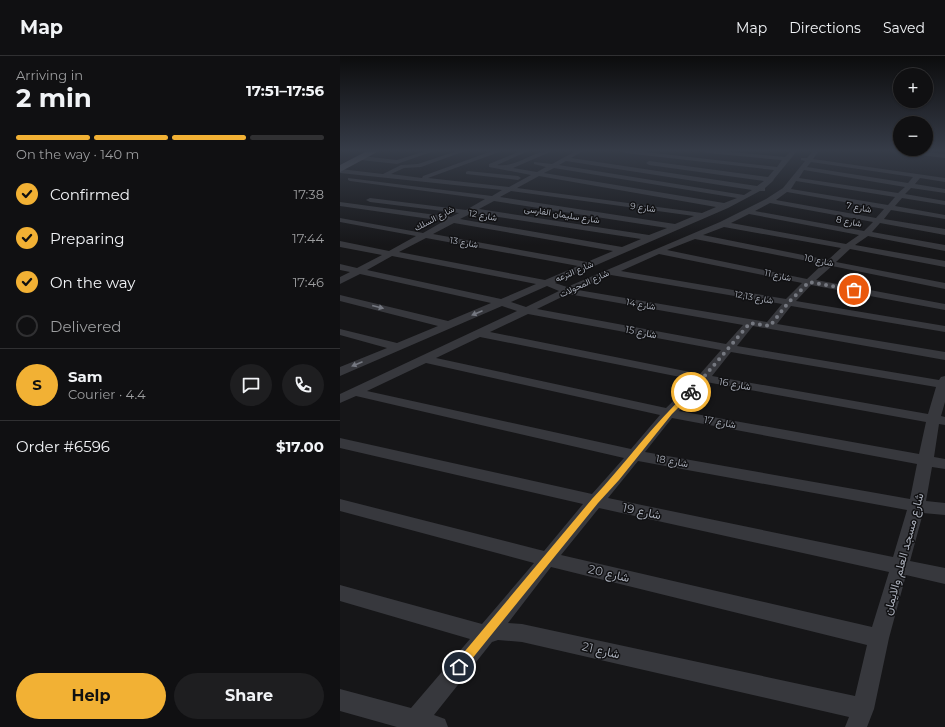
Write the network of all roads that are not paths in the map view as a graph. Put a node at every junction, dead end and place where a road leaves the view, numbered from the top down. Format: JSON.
{"nodes":[{"id":1,"x":363,"y":182,"type":"edge"},
{"id":2,"x":459,"y":182,"type":"edge"},
{"id":3,"x":521,"y":182,"type":"edge"},
{"id":4,"x":591,"y":182,"type":"edge"},
{"id":5,"x":654,"y":182,"type":"edge"},
{"id":6,"x":717,"y":182,"type":"edge"},
{"id":7,"x":768,"y":182,"type":"edge"},
{"id":8,"x":792,"y":182,"type":"edge"},
{"id":9,"x":815,"y":182,"type":"edge"},
{"id":10,"x":893,"y":182,"type":"edge"},
{"id":11,"x":912,"y":182,"type":"edge"},
{"id":12,"x":910,"y":185,"type":"junction"},
{"id":13,"x":510,"y":188,"type":"junction"},
{"id":14,"x":761,"y":189,"type":"junction"},
{"id":15,"x":784,"y":191,"type":"junction"},
{"id":16,"x":945,"y":191,"type":"edge"},
{"id":17,"x":900,"y":196,"type":"junction"},
{"id":18,"x":746,"y":197,"type":"junction"},
{"id":19,"x":492,"y":198,"type":"junction"},
{"id":20,"x":362,"y":199,"type":"dead end"},
{"id":21,"x":769,"y":201,"type":"junction"},
{"id":22,"x":945,"y":203,"type":"edge"},
{"id":23,"x":340,"y":204,"type":"edge"},
{"id":24,"x":725,"y":206,"type":"junction"},
{"id":25,"x":890,"y":207,"type":"junction"},
{"id":26,"x":469,"y":211,"type":"junction"},
{"id":27,"x":748,"y":212,"type":"junction"},
{"id":28,"x":705,"y":215,"type":"junction"},
{"id":29,"x":945,"y":217,"type":"edge"},
{"id":30,"x":340,"y":220,"type":"edge"},
{"id":31,"x":452,"y":220,"type":"junction"},
{"id":32,"x":878,"y":221,"type":"junction"},
{"id":33,"x":727,"y":222,"type":"junction"},
{"id":34,"x":677,"y":227,"type":"junction"},
{"id":35,"x":945,"y":232,"type":"edge"},
{"id":36,"x":866,"y":234,"type":"junction"},
{"id":37,"x":424,"y":235,"type":"junction"},
{"id":38,"x":696,"y":235,"type":"junction"},
{"id":39,"x":651,"y":238,"type":"junction"},
{"id":40,"x":340,"y":244,"type":"edge"},
{"id":41,"x":847,"y":247,"type":"junction"},
{"id":42,"x":945,"y":248,"type":"edge"},
{"id":43,"x":623,"y":250,"type":"junction"},
{"id":44,"x":658,"y":251,"type":"junction"},
{"id":45,"x":391,"y":253,"type":"junction"},
{"id":46,"x":830,"y":263,"type":"junction"},
{"id":47,"x":945,"y":264,"type":"edge"},
{"id":48,"x":589,"y":265,"type":"junction"},
{"id":49,"x":340,"y":267,"type":"edge"},
{"id":50,"x":359,"y":270,"type":"junction"},
{"id":51,"x":610,"y":272,"type":"junction"},
{"id":52,"x":340,"y":281,"type":"edge"},
{"id":53,"x":809,"y":282,"type":"junction"},
{"id":54,"x":547,"y":283,"type":"junction"},
{"id":55,"x":945,"y":286,"type":"edge"},
{"id":56,"x":567,"y":291,"type":"junction"},
{"id":57,"x":340,"y":298,"type":"edge"},
{"id":58,"x":502,"y":302,"type":"junction"},
{"id":59,"x":788,"y":303,"type":"junction"},
{"id":60,"x":945,"y":307,"type":"edge"},
{"id":61,"x":528,"y":311,"type":"junction"},
{"id":62,"x":750,"y":323,"type":"junction"},
{"id":63,"x":449,"y":325,"type":"junction"},
{"id":64,"x":770,"y":326,"type":"junction"},
{"id":65,"x":945,"y":329,"type":"edge"},
{"id":66,"x":340,"y":332,"type":"edge"},
{"id":67,"x":479,"y":333,"type":"junction"},
{"id":68,"x":398,"y":347,"type":"junction"},
{"id":69,"x":728,"y":348,"type":"junction"},
{"id":70,"x":945,"y":356,"type":"edge"},
{"id":71,"x":425,"y":359,"type":"junction"},
{"id":72,"x":340,"y":372,"type":"edge"},
{"id":73,"x":703,"y":378,"type":"junction"},
{"id":74,"x":944,"y":383,"type":"edge"},
{"id":75,"x":354,"y":392,"type":"junction"},
{"id":76,"x":340,"y":398,"type":"edge"},
{"id":77,"x":669,"y":413,"type":"junction"},
{"id":78,"x":939,"y":420,"type":"edge"},
{"id":79,"x":340,"y":443,"type":"edge"},
{"id":80,"x":635,"y":455,"type":"junction"},
{"id":81,"x":926,"y":460,"type":"junction"},
{"id":82,"x":945,"y":464,"type":"edge"},
{"id":83,"x":595,"y":501,"type":"junction"},
{"id":84,"x":340,"y":505,"type":"edge"},
{"id":85,"x":917,"y":506,"type":"junction"},
{"id":86,"x":945,"y":510,"type":"edge"},
{"id":87,"x":547,"y":559,"type":"junction"},
{"id":88,"x":901,"y":566,"type":"junction"},
{"id":89,"x":945,"y":576,"type":"edge"},
{"id":90,"x":340,"y":593,"type":"edge"},
{"id":91,"x":486,"y":634,"type":"junction"},
{"id":92,"x":879,"y":638,"type":"junction"},
{"id":93,"x":340,"y":700,"type":"edge"},
{"id":94,"x":860,"y":718,"type":"edge"},
{"id":95,"x":412,"y":724,"type":"edge"},
{"id":96,"x":437,"y":727,"type":"edge"}],
"edges":[{"from":1,"to":19,"type":"street","name":"شارع 10"},
{"from":2,"to":13,"type":"street","name":"شارع 9"},
{"from":3,"to":13,"type":"street","name":"شارع السلك"},
{"from":4,"to":24,"type":"street"},
{"from":5,"to":18,"type":"street"},
{"from":6,"to":14,"type":"street"},
{"from":7,"to":14,"type":"street","name":"شارع الترعه"},
{"from":8,"to":15,"type":"street","name":"شارع المحولات"},
{"from":9,"to":17,"type":"street"},
{"from":10,"to":12,"type":"street"},
{"from":11,"to":12,"type":"street"},
{"from":12,"to":16,"type":"street"},
{"from":12,"to":17,"type":"street"},
{"from":13,"to":19,"type":"street","name":"شارع السلك"},
{"from":13,"to":28,"type":"street","name":"شارع 9"},
{"from":14,"to":15,"type":"street"},
{"from":14,"to":18,"type":"street","name":"شارع الترعه"},
{"from":15,"to":21,"type":"street","name":"شارع المحولات"},
{"from":15,"to":25,"type":"street"},
{"from":17,"to":22,"type":"street"},
{"from":17,"to":25,"type":"street"},
{"from":18,"to":24,"type":"street","name":"شارع الترعه"},
{"from":19,"to":26,"type":"street","name":"شارع السلك"},
{"from":19,"to":34,"type":"street","name":"شارع 10"},
{"from":20,"to":26,"type":"street","name":"شارع سليمان الفارسى"},
{"from":21,"to":27,"type":"street","name":"شارع المحولات"},
{"from":21,"to":32,"type":"street","name":"شارع 7"},
{"from":23,"to":31,"type":"street","name":"شارع 12"},
{"from":24,"to":28,"type":"street","name":"شارع الترعه"},
{"from":25,"to":29,"type":"street"},
{"from":25,"to":32,"type":"street"},
{"from":26,"to":31,"type":"street","name":"شارع السلك"},
{"from":26,"to":39,"type":"street","name":"شارع سليمان الفارسى"},
{"from":27,"to":33,"type":"street","name":"شارع المحولات"},
{"from":27,"to":36,"type":"street","name":"شارع 8"},
{"from":28,"to":33,"type":"street","name":"شارع 9"},
{"from":28,"to":34,"type":"street","name":"شارع الترعه"},
{"from":30,"to":37,"type":"street","name":"شارع 13"},
{"from":31,"to":37,"type":"street","name":"شارع السلك"},
{"from":31,"to":43,"type":"street","name":"شارع 12"},
{"from":32,"to":35,"type":"street","name":"شارع 7"},
{"from":32,"to":36,"type":"street"},
{"from":33,"to":38,"type":"street","name":"شارع المحولات"},
{"from":33,"to":41,"type":"street","name":"شارع 9"},
{"from":34,"to":38,"type":"street","name":"شارع 10"},
{"from":34,"to":39,"type":"street","name":"شارع الترعه"},
{"from":36,"to":41,"type":"street"},
{"from":36,"to":42,"type":"street","name":"شارع 8"},
{"from":37,"to":45,"type":"street","name":"شارع السلك"},
{"from":37,"to":48,"type":"street","name":"شارع 13"},
{"from":38,"to":44,"type":"street","name":"شارع المحولات"},
{"from":38,"to":46,"type":"street","name":"شارع 10"},
{"from":39,"to":43,"type":"street","name":"شارع الترعه"},
{"from":40,"to":45,"type":"street","name":"شارع 14"},
{"from":41,"to":46,"type":"street"},
{"from":41,"to":47,"type":"street","name":"شارع 9"},
{"from":43,"to":48,"type":"street","name":"شارع الترعه"},
{"from":44,"to":51,"type":"street","name":"شارع المحولات"},
{"from":44,"to":53,"type":"street","name":"شارع 11"},
{"from":45,"to":50,"type":"street","name":"شارع السلك"},
{"from":45,"to":54,"type":"street","name":"شارع 14"},
{"from":46,"to":53,"type":"street"},
{"from":46,"to":55,"type":"street","name":"شارع 10"},
{"from":48,"to":54,"type":"street","name":"شارع الترعه"},
{"from":49,"to":50,"type":"street","name":"شارع 15"},
{"from":50,"to":52,"type":"street","name":"شارع السلك"},
{"from":50,"to":58,"type":"street","name":"شارع 15"},
{"from":51,"to":56,"type":"street","name":"شارع المحولات"},
{"from":51,"to":59,"type":"street","name":"شارع 12,13"},
{"from":53,"to":59,"type":"street"},
{"from":53,"to":60,"type":"street","name":"شارع 11"},
{"from":54,"to":56,"type":"street","name":"شارع 14"},
{"from":54,"to":58,"type":"street","name":"شارع الترعه"},
{"from":56,"to":61,"type":"street","name":"شارع المحولات"},
{"from":56,"to":62,"type":"street","name":"شارع 14"},
{"from":57,"to":63,"type":"street","one_way":true},
{"from":58,"to":61,"type":"street","name":"شارع 15"},
{"from":58,"to":63,"type":"street","name":"شارع الترعه","one_way":true},
{"from":59,"to":64,"type":"street"},
{"from":59,"to":65,"type":"street","name":"شارع 12,13"},
{"from":61,"to":67,"type":"street","name":"شارع المحولات"},
{"from":61,"to":69,"type":"street","name":"شارع 15"},
{"from":62,"to":64,"type":"street","name":"شارع 14"},
{"from":62,"to":69,"type":"street"},
{"from":63,"to":68,"type":"street","name":"شارع الترعه"},
{"from":64,"to":70,"type":"street","name":"شارع 14"},
{"from":66,"to":68,"type":"street"},
{"from":67,"to":71,"type":"street","name":"شارع المحولات"},
{"from":67,"to":73,"type":"street","name":"شارع 16"},
{"from":68,"to":72,"type":"street","name":"شارع الترعه","one_way":true},
{"from":69,"to":73,"type":"street"},
{"from":69,"to":74,"type":"street","name":"شارع 15"},
{"from":71,"to":75,"type":"street","name":"شارع المحولات"},
{"from":71,"to":77,"type":"street","name":"شارع 17"},
{"from":73,"to":77,"type":"street"},
{"from":73,"to":78,"type":"street","name":"شارع 16"},
{"from":74,"to":78,"type":"street","name":"شارع مسجد العلم والايمان"},
{"from":75,"to":76,"type":"street","name":"شارع المحولات"},
{"from":75,"to":80,"type":"street","name":"شارع 18"},
{"from":77,"to":80,"type":"street"},
{"from":77,"to":81,"type":"street","name":"شارع 17"},
{"from":78,"to":81,"type":"street","name":"شارع مسجد العلم والايمان"},
{"from":79,"to":83,"type":"street","name":"شارع 19"},
{"from":80,"to":83,"type":"street"},
{"from":80,"to":85,"type":"street","name":"شارع 18"},
{"from":81,"to":82,"type":"street","name":"شارع 17"},
{"from":81,"to":85,"type":"street","name":"شارع مسجد العلم والايمان"},
{"from":83,"to":87,"type":"street"},
{"from":83,"to":88,"type":"street","name":"شارع 19"},
{"from":84,"to":87,"type":"street","name":"شارع 20"},
{"from":85,"to":86,"type":"street","name":"شارع 18"},
{"from":85,"to":88,"type":"street","name":"شارع مسجد العلم والايمان"},
{"from":87,"to":91,"type":"street"},
{"from":87,"to":92,"type":"street","name":"شارع 20"},
{"from":88,"to":89,"type":"street","name":"شارع 19"},
{"from":88,"to":92,"type":"street","name":"شارع مسجد العلم والايمان"},
{"from":90,"to":91,"type":"street","name":"شارع 21"},
{"from":91,"to":94,"type":"street","name":"شارع 21"},
{"from":91,"to":95,"type":"street"},
{"from":92,"to":94,"type":"street","name":"شارع مسجد العلم والايمان"},
{"from":93,"to":95,"type":"street"},
{"from":95,"to":96,"type":"street"}]}
